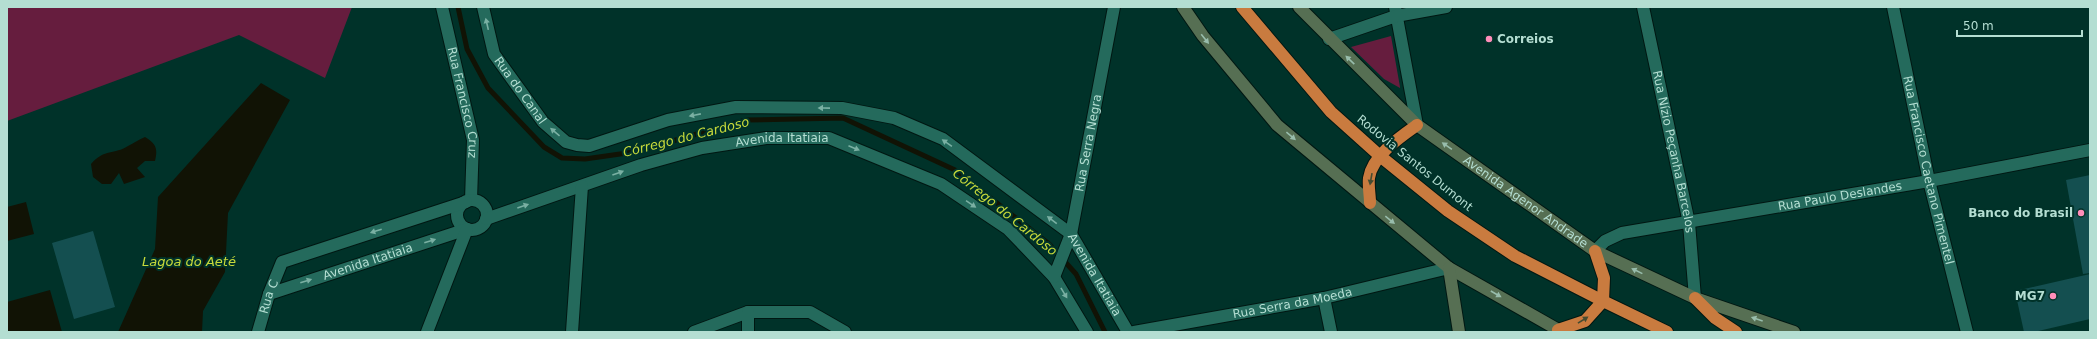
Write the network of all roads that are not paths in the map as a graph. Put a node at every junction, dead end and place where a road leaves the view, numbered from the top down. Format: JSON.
{"nodes":[{"id":1,"x":442,"y":7,"type":"edge"},
{"id":2,"x":483,"y":7,"type":"edge"},
{"id":3,"x":1114,"y":7,"type":"edge"},
{"id":4,"x":1183,"y":7,"type":"edge"},
{"id":5,"x":1242,"y":7,"type":"edge"},
{"id":6,"x":1299,"y":7,"type":"edge"},
{"id":7,"x":1446,"y":7,"type":"edge"},
{"id":8,"x":1643,"y":7,"type":"edge"},
{"id":9,"x":1893,"y":7,"type":"edge"},
{"id":10,"x":1396,"y":11,"type":"edge"},
{"id":11,"x":1329,"y":39,"type":"junction"},
{"id":12,"x":1417,"y":126,"type":"junction"},
{"id":13,"x":590,"y":146,"type":"joint"},
{"id":14,"x":2090,"y":150,"type":"edge"},
{"id":15,"x":1380,"y":156,"type":"junction"},
{"id":16,"x":1929,"y":181,"type":"junction"},
{"id":17,"x":582,"y":186,"type":"junction"},
{"id":18,"x":468,"y":201,"type":"junction"},
{"id":19,"x":1370,"y":203,"type":"junction"},
{"id":20,"x":486,"y":219,"type":"junction"},
{"id":21,"x":1689,"y":223,"type":"junction"},
{"id":22,"x":467,"y":229,"type":"junction"},
{"id":23,"x":1071,"y":234,"type":"junction"},
{"id":24,"x":1595,"y":251,"type":"junction"},
{"id":25,"x":1449,"y":268,"type":"junction"},
{"id":26,"x":1054,"y":276,"type":"junction"},
{"id":27,"x":269,"y":294,"type":"junction"},
{"id":28,"x":1324,"y":298,"type":"junction"},
{"id":29,"x":1695,"y":298,"type":"junction"},
{"id":30,"x":1603,"y":301,"type":"junction"},
{"id":31,"x":748,"y":312,"type":"junction"},
{"id":32,"x":1560,"y":331,"type":"edge"},
{"id":33,"x":258,"y":332,"type":"edge"},
{"id":34,"x":428,"y":332,"type":"edge"},
{"id":35,"x":572,"y":332,"type":"edge"},
{"id":36,"x":694,"y":332,"type":"edge"},
{"id":37,"x":748,"y":332,"type":"edge"},
{"id":38,"x":845,"y":332,"type":"edge"},
{"id":39,"x":1087,"y":332,"type":"edge"},
{"id":40,"x":1128,"y":332,"type":"edge"},
{"id":41,"x":1134,"y":332,"type":"edge"},
{"id":42,"x":1331,"y":332,"type":"edge"},
{"id":43,"x":1459,"y":332,"type":"edge"},
{"id":44,"x":1667,"y":332,"type":"edge"},
{"id":45,"x":1736,"y":332,"type":"edge"},
{"id":46,"x":1794,"y":332,"type":"edge"},
{"id":47,"x":1967,"y":332,"type":"edge"}],
"edges":[{"from":1,"to":18,"type":"street","name":"Rua Francisco Cruz"},
{"from":13,"to":2,"type":"street","name":"Rua do Canal","one_way":true},
{"from":3,"to":23,"type":"street","name":"Rua Serra Negra"},
{"from":4,"to":19,"type":"main road","one_way":true},
{"from":5,"to":15,"type":"highway","name":"Rodovia Santos Dumont"},
{"from":6,"to":11,"type":"main road","name":"Avenida Agenor Andrade"},
{"from":7,"to":10,"type":"street"},
{"from":8,"to":21,"type":"street","name":"Rua Nízio Peçanha Barcelos"},
{"from":9,"to":16,"type":"street","name":"Rua Francisco Caetano Pimentel"},
{"from":10,"to":11,"type":"street"},
{"from":10,"to":12,"type":"street"},
{"from":12,"to":11,"type":"main road","name":"Avenida Agenor Andrade","one_way":true},
{"from":12,"to":15,"type":"highway"},
{"from":24,"to":12,"type":"main road","name":"Avenida Agenor Andrade","one_way":true},
{"from":23,"to":13,"type":"street","name":"Avenida Itatiaia","one_way":true},
{"from":14,"to":16,"type":"street","name":"Rua Paulo Deslandes"},
{"from":15,"to":19,"type":"highway","one_way":true},
{"from":15,"to":30,"type":"highway","name":"Rodovia Santos Dumont"},
{"from":16,"to":21,"type":"street","name":"Rua Paulo Deslandes"},
{"from":16,"to":47,"type":"street","name":"Rua Francisco Caetano Pimentel"},
{"from":20,"to":17,"type":"street","name":"Avenida Itatiaia","one_way":true},
{"from":17,"to":26,"type":"street","name":"Avenida Itatiaia","one_way":true},
{"from":17,"to":35,"type":"street"},
{"from":18,"to":20,"type":"street"},
{"from":18,"to":22,"type":"street"},
{"from":18,"to":27,"type":"street","name":"Rua C","one_way":true},
{"from":19,"to":25,"type":"main road","one_way":true},
{"from":20,"to":22,"type":"street","name":"Avenida Itatiaia"},
{"from":21,"to":24,"type":"street","name":"Rua Paulo Deslandes"},
{"from":21,"to":29,"type":"street","name":"Rua Nízio Peçanha Barcelos"},
{"from":27,"to":22,"type":"street","name":"Avenida Itatiaia","one_way":true},
{"from":22,"to":34,"type":"street"},
{"from":23,"to":26,"type":"street","name":"Rua Serra Negra"},
{"from":23,"to":40,"type":"street","name":"Avenida Itatiaia"},
{"from":29,"to":24,"type":"main road","name":"Avenida Agenor Andrade","one_way":true},
{"from":24,"to":30,"type":"highway"},
{"from":25,"to":28,"type":"street","name":"Rua Serra da Moeda"},
{"from":25,"to":32,"type":"main road","one_way":true},
{"from":25,"to":43,"type":"main road"},
{"from":26,"to":39,"type":"street","name":"Avenida Itatiaia","one_way":true},
{"from":27,"to":33,"type":"street","name":"Rua C"},
{"from":28,"to":41,"type":"street","name":"Rua Serra da Moeda"},
{"from":28,"to":42,"type":"street"},
{"from":29,"to":45,"type":"highway"},
{"from":46,"to":29,"type":"main road","name":"Avenida Agenor Andrade","one_way":true},
{"from":32,"to":30,"type":"highway","one_way":true},
{"from":30,"to":44,"type":"highway","name":"Rodovia Santos Dumont"},
{"from":31,"to":36,"type":"street"},
{"from":31,"to":37,"type":"street"},
{"from":31,"to":38,"type":"street"}]}
